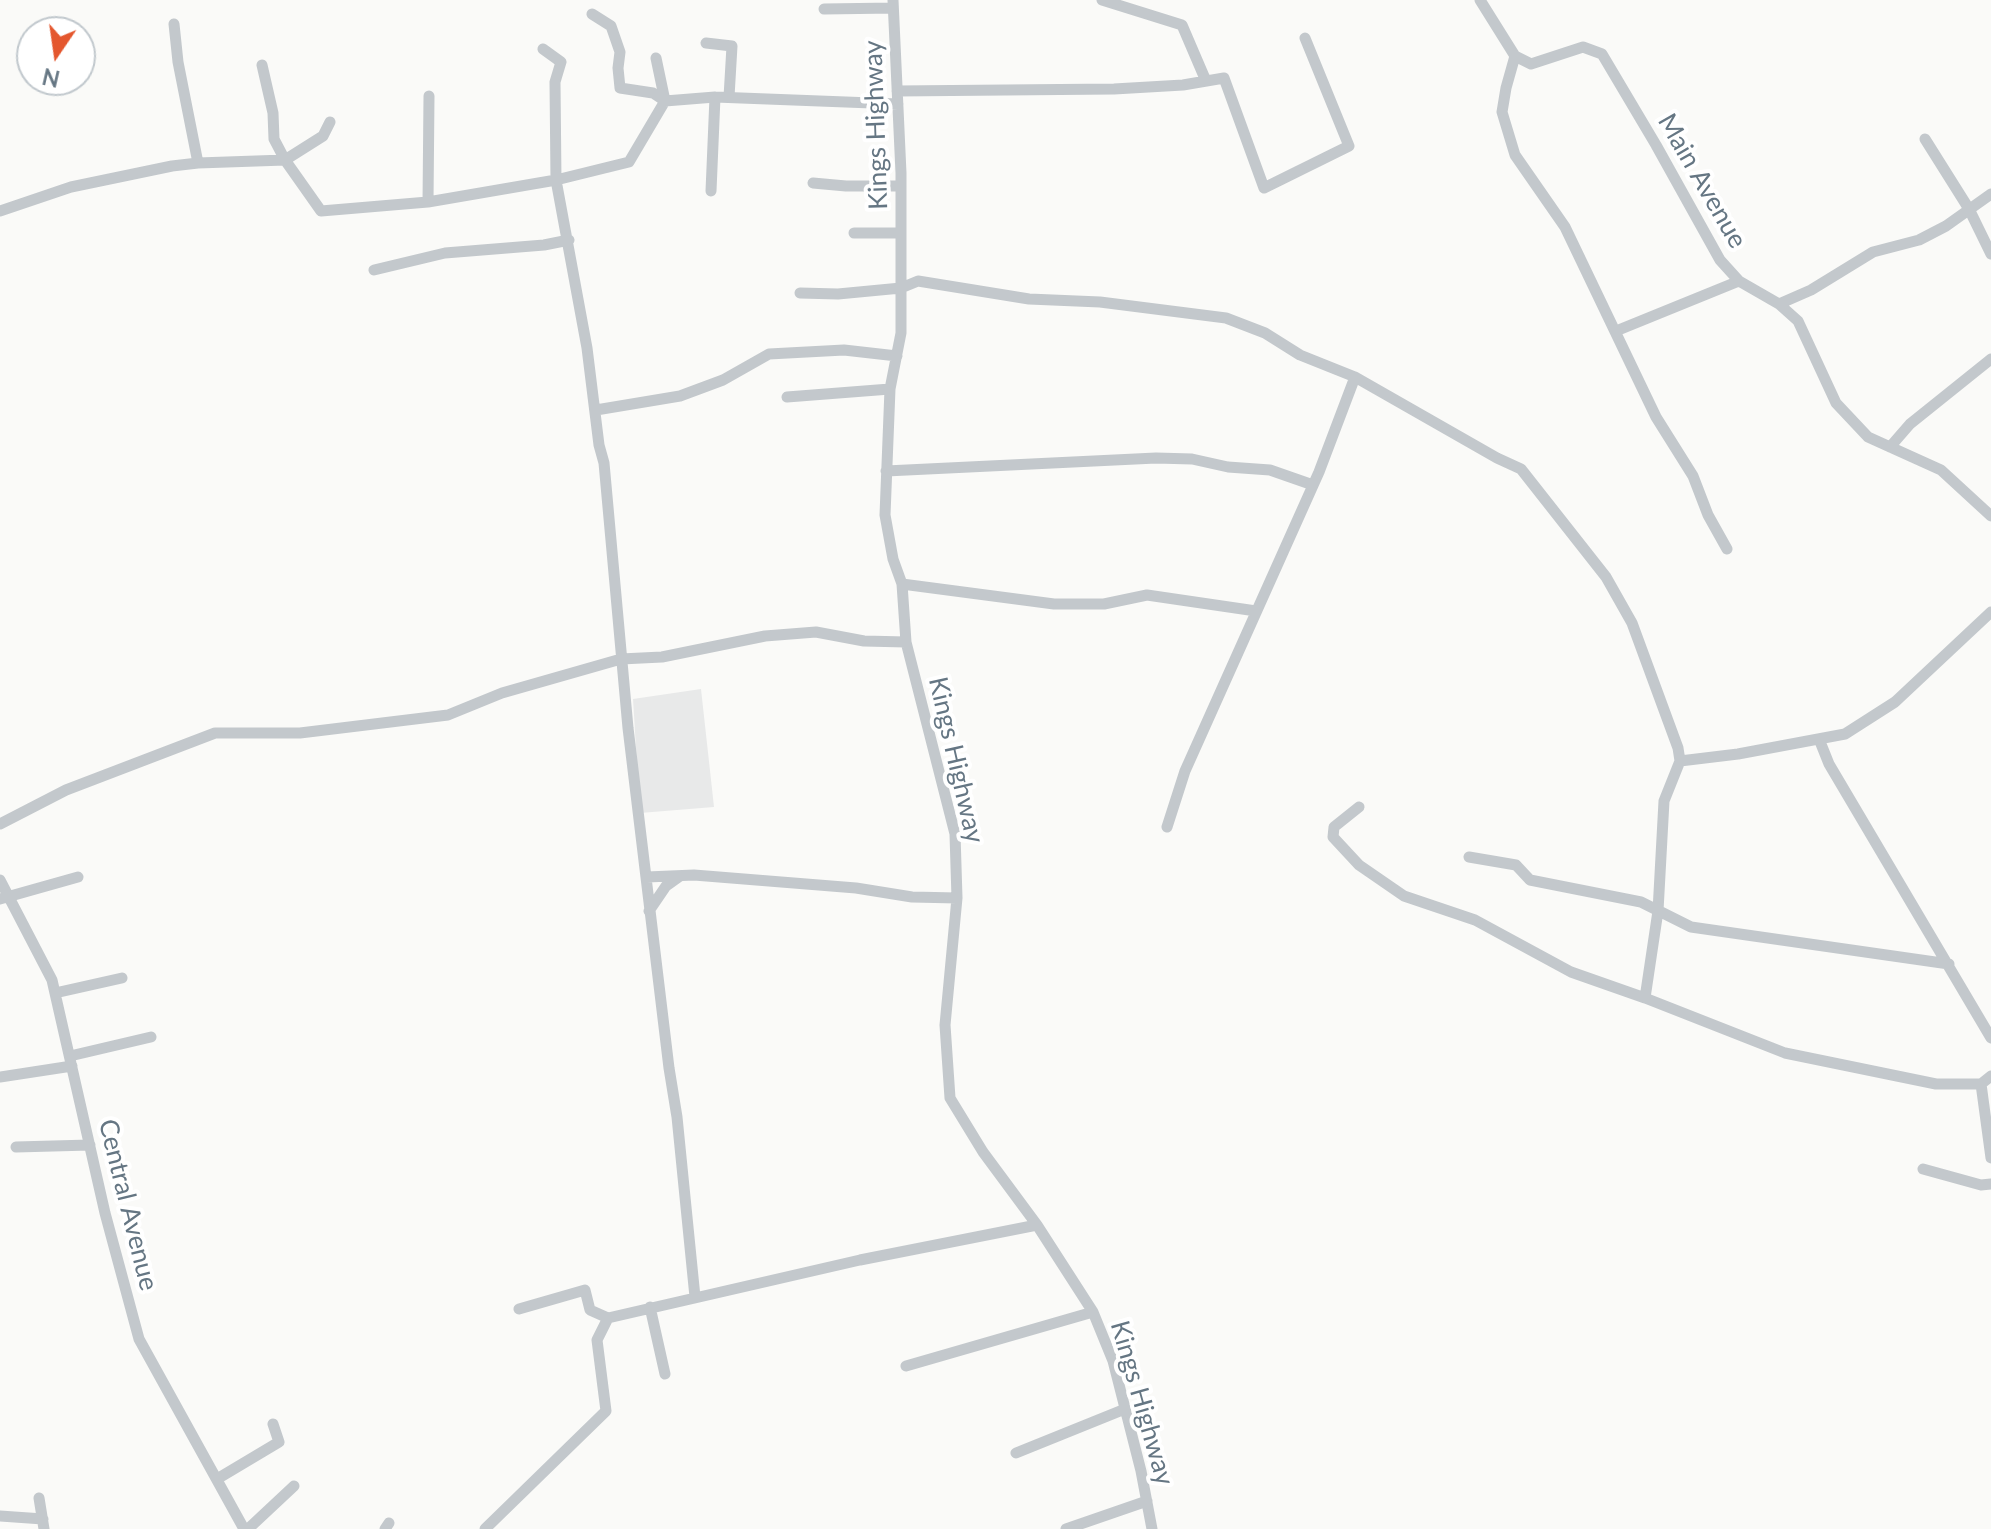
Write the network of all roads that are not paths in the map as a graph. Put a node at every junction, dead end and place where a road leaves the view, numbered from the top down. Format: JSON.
{"nodes":[{"id":1,"x":1102,"y":0,"type":"edge"},
{"id":2,"x":1480,"y":0,"type":"edge"},
{"id":3,"x":893,"y":4,"type":"edge"},
{"id":4,"x":824,"y":9,"type":"dead end"},
{"id":5,"x":592,"y":14,"type":"dead end"},
{"id":6,"x":174,"y":24,"type":"dead end"},
{"id":7,"x":1305,"y":38,"type":"dead end"},
{"id":8,"x":706,"y":43,"type":"dead end"},
{"id":9,"x":543,"y":49,"type":"dead end"},
{"id":10,"x":1515,"y":56,"type":"junction"},
{"id":11,"x":656,"y":58,"type":"dead end"},
{"id":12,"x":262,"y":65,"type":"dead end"},
{"id":13,"x":1206,"y":81,"type":"junction"},
{"id":14,"x":897,"y":91,"type":"junction"},
{"id":15,"x":429,"y":96,"type":"dead end"},
{"id":16,"x":715,"y":97,"type":"junction"},
{"id":17,"x":729,"y":97,"type":"junction"},
{"id":18,"x":665,"y":101,"type":"junction"},
{"id":19,"x":898,"y":104,"type":"junction"},
{"id":20,"x":330,"y":122,"type":"dead end"},
{"id":21,"x":1925,"y":139,"type":"dead end"},
{"id":22,"x":285,"y":160,"type":"junction"},
{"id":23,"x":198,"y":163,"type":"junction"},
{"id":24,"x":556,"y":180,"type":"junction"},
{"id":25,"x":813,"y":183,"type":"dead end"},
{"id":26,"x":901,"y":186,"type":"junction"},
{"id":27,"x":711,"y":191,"type":"dead end"},
{"id":28,"x":1991,"y":194,"type":"edge"},
{"id":29,"x":428,"y":202,"type":"junction"},
{"id":30,"x":1969,"y":209,"type":"junction"},
{"id":31,"x":0,"y":211,"type":"edge"},
{"id":32,"x":854,"y":233,"type":"dead end"},
{"id":33,"x":901,"y":233,"type":"junction"},
{"id":34,"x":569,"y":240,"type":"junction"},
{"id":35,"x":1991,"y":254,"type":"edge"},
{"id":36,"x":374,"y":270,"type":"dead end"},
{"id":37,"x":1739,"y":281,"type":"junction"},
{"id":38,"x":901,"y":288,"type":"junction"},
{"id":39,"x":800,"y":293,"type":"dead end"},
{"id":40,"x":1779,"y":304,"type":"junction"},
{"id":41,"x":1616,"y":331,"type":"junction"},
{"id":42,"x":897,"y":356,"type":"junction"},
{"id":43,"x":1991,"y":359,"type":"edge"},
{"id":44,"x":1355,"y":377,"type":"junction"},
{"id":45,"x":890,"y":389,"type":"junction"},
{"id":46,"x":787,"y":397,"type":"dead end"},
{"id":47,"x":596,"y":410,"type":"junction"},
{"id":48,"x":1890,"y":447,"type":"junction"},
{"id":49,"x":886,"y":471,"type":"junction"},
{"id":50,"x":1313,"y":485,"type":"junction"},
{"id":51,"x":1991,"y":516,"type":"edge"},
{"id":52,"x":1727,"y":549,"type":"dead end"},
{"id":53,"x":902,"y":584,"type":"junction"},
{"id":54,"x":1256,"y":611,"type":"junction"},
{"id":55,"x":1991,"y":612,"type":"edge"},
{"id":56,"x":906,"y":642,"type":"junction"},
{"id":57,"x":621,"y":659,"type":"junction"},
{"id":58,"x":1819,"y":739,"type":"junction"},
{"id":59,"x":1680,"y":761,"type":"junction"},
{"id":60,"x":1359,"y":807,"type":"dead end"},
{"id":61,"x":0,"y":824,"type":"edge"},
{"id":62,"x":1167,"y":827,"type":"dead end"},
{"id":63,"x":1469,"y":857,"type":"dead end"},
{"id":64,"x":680,"y":876,"type":"junction"},
{"id":65,"x":78,"y":877,"type":"dead end"},
{"id":66,"x":647,"y":877,"type":"junction"},
{"id":67,"x":0,"y":880,"type":"edge"},
{"id":68,"x":5,"y":898,"type":"edge"},
{"id":69,"x":957,"y":898,"type":"junction"},
{"id":70,"x":649,"y":911,"type":"junction"},
{"id":71,"x":1658,"y":911,"type":"junction"},
{"id":72,"x":1949,"y":964,"type":"junction"},
{"id":73,"x":122,"y":978,"type":"dead end"},
{"id":74,"x":55,"y":993,"type":"junction"},
{"id":75,"x":1645,"y":998,"type":"junction"},
{"id":76,"x":151,"y":1037,"type":"dead end"},
{"id":77,"x":1991,"y":1038,"type":"edge"},
{"id":78,"x":71,"y":1061,"type":"junction"},
{"id":79,"x":0,"y":1077,"type":"edge"},
{"id":80,"x":1986,"y":1080,"type":"edge"},
{"id":81,"x":90,"y":1145,"type":"junction"},
{"id":82,"x":16,"y":1147,"type":"dead end"},
{"id":83,"x":1991,"y":1158,"type":"edge"},
{"id":84,"x":1923,"y":1169,"type":"dead end"},
{"id":85,"x":1991,"y":1184,"type":"edge"},
{"id":86,"x":1037,"y":1225,"type":"junction"},
{"id":87,"x":695,"y":1297,"type":"junction"},
{"id":88,"x":650,"y":1307,"type":"junction"},
{"id":89,"x":519,"y":1309,"type":"dead end"},
{"id":90,"x":1093,"y":1312,"type":"junction"},
{"id":91,"x":608,"y":1318,"type":"junction"},
{"id":92,"x":906,"y":1366,"type":"dead end"},
{"id":93,"x":665,"y":1374,"type":"dead end"},
{"id":94,"x":1125,"y":1409,"type":"junction"},
{"id":95,"x":273,"y":1424,"type":"dead end"},
{"id":96,"x":1016,"y":1453,"type":"dead end"},
{"id":97,"x":217,"y":1479,"type":"junction"},
{"id":98,"x":294,"y":1486,"type":"dead end"},
{"id":99,"x":39,"y":1498,"type":"dead end"},
{"id":100,"x":1147,"y":1501,"type":"junction"},
{"id":101,"x":0,"y":1516,"type":"edge"},
{"id":102,"x":43,"y":1524,"type":"edge"},
{"id":103,"x":246,"y":1529,"type":"edge"},
{"id":104,"x":485,"y":1529,"type":"edge"},
{"id":105,"x":1066,"y":1529,"type":"edge"},
{"id":106,"x":1152,"y":1529,"type":"edge"}],
"edges":[{"from":1,"to":13,"type":"street"},
{"from":2,"to":10,"type":"street"},
{"from":3,"to":4,"type":"street"},
{"from":3,"to":14,"type":"street","name":"Kings Highway"},
{"from":5,"to":18,"type":"street"},
{"from":6,"to":23,"type":"street"},
{"from":7,"to":13,"type":"street"},
{"from":8,"to":17,"type":"street"},
{"from":9,"to":24,"type":"street"},
{"from":10,"to":37,"type":"street","name":"Main Avenue"},
{"from":10,"to":41,"type":"street"},
{"from":11,"to":18,"type":"street"},
{"from":12,"to":22,"type":"street"},
{"from":13,"to":14,"type":"street"},
{"from":14,"to":19,"type":"street","name":"Kings Highway"},
{"from":15,"to":29,"type":"street"},
{"from":16,"to":17,"type":"street"},
{"from":16,"to":18,"type":"street"},
{"from":16,"to":27,"type":"street"},
{"from":17,"to":19,"type":"street"},
{"from":18,"to":24,"type":"street"},
{"from":19,"to":26,"type":"street","name":"Kings Highway"},
{"from":20,"to":22,"type":"street"},
{"from":21,"to":30,"type":"street"},
{"from":22,"to":23,"type":"street"},
{"from":22,"to":29,"type":"street"},
{"from":23,"to":31,"type":"street"},
{"from":24,"to":29,"type":"street"},
{"from":24,"to":34,"type":"street"},
{"from":25,"to":26,"type":"street"},
{"from":26,"to":33,"type":"street","name":"Kings Highway"},
{"from":28,"to":30,"type":"street"},
{"from":30,"to":35,"type":"street"},
{"from":30,"to":40,"type":"street"},
{"from":32,"to":33,"type":"street"},
{"from":33,"to":38,"type":"street","name":"Kings Highway"},
{"from":34,"to":36,"type":"street"},
{"from":34,"to":47,"type":"street"},
{"from":37,"to":40,"type":"street","name":"Main Avenue"},
{"from":37,"to":41,"type":"street"},
{"from":38,"to":39,"type":"street"},
{"from":38,"to":42,"type":"street","name":"Kings Highway"},
{"from":38,"to":44,"type":"street"},
{"from":40,"to":48,"type":"street","name":"Main Avenue"},
{"from":41,"to":52,"type":"street"},
{"from":42,"to":45,"type":"street","name":"Kings Highway"},
{"from":42,"to":47,"type":"street"},
{"from":43,"to":48,"type":"street"},
{"from":44,"to":50,"type":"street"},
{"from":44,"to":59,"type":"street"},
{"from":45,"to":46,"type":"street"},
{"from":45,"to":49,"type":"street","name":"Kings Highway"},
{"from":47,"to":57,"type":"street"},
{"from":48,"to":51,"type":"street","name":"Main Avenue"},
{"from":49,"to":50,"type":"street"},
{"from":49,"to":53,"type":"street","name":"Kings Highway"},
{"from":50,"to":54,"type":"street"},
{"from":53,"to":54,"type":"street"},
{"from":53,"to":56,"type":"street","name":"Kings Highway"},
{"from":54,"to":62,"type":"street"},
{"from":55,"to":58,"type":"street"},
{"from":56,"to":57,"type":"street"},
{"from":56,"to":69,"type":"street","name":"Kings Highway"},
{"from":57,"to":61,"type":"street"},
{"from":57,"to":66,"type":"street"},
{"from":58,"to":59,"type":"street"},
{"from":58,"to":72,"type":"street"},
{"from":59,"to":71,"type":"street"},
{"from":60,"to":75,"type":"street"},
{"from":63,"to":71,"type":"street"},
{"from":64,"to":66,"type":"street"},
{"from":64,"to":69,"type":"street"},
{"from":64,"to":70,"type":"street"},
{"from":65,"to":68,"type":"street"},
{"from":66,"to":70,"type":"street"},
{"from":67,"to":68,"type":"street","name":"Central Avenue"},
{"from":68,"to":74,"type":"street","name":"Central Avenue"},
{"from":69,"to":86,"type":"street","name":"Kings Highway"},
{"from":70,"to":87,"type":"street"},
{"from":71,"to":72,"type":"street"},
{"from":71,"to":75,"type":"street"},
{"from":72,"to":77,"type":"street"},
{"from":73,"to":74,"type":"street"},
{"from":74,"to":78,"type":"street","name":"Central Avenue"},
{"from":75,"to":80,"type":"street"},
{"from":76,"to":78,"type":"street"},
{"from":78,"to":79,"type":"street"},
{"from":78,"to":81,"type":"street","name":"Central Avenue"},
{"from":80,"to":83,"type":"street"},
{"from":81,"to":82,"type":"street"},
{"from":81,"to":97,"type":"street","name":"Central Avenue"},
{"from":84,"to":85,"type":"street"},
{"from":86,"to":87,"type":"street"},
{"from":86,"to":90,"type":"street","name":"Kings Highway"},
{"from":87,"to":88,"type":"street"},
{"from":88,"to":91,"type":"street"},
{"from":88,"to":93,"type":"street"},
{"from":89,"to":91,"type":"street"},
{"from":90,"to":92,"type":"street"},
{"from":90,"to":94,"type":"street","name":"Kings Highway"},
{"from":91,"to":104,"type":"street"},
{"from":94,"to":96,"type":"street"},
{"from":94,"to":100,"type":"street","name":"Kings Highway"},
{"from":95,"to":97,"type":"street"},
{"from":97,"to":103,"type":"street","name":"Central Avenue"},
{"from":98,"to":103,"type":"street"},
{"from":99,"to":102,"type":"street"},
{"from":100,"to":105,"type":"street"},
{"from":100,"to":106,"type":"street","name":"Kings Highway"},
{"from":101,"to":102,"type":"street"}]}
